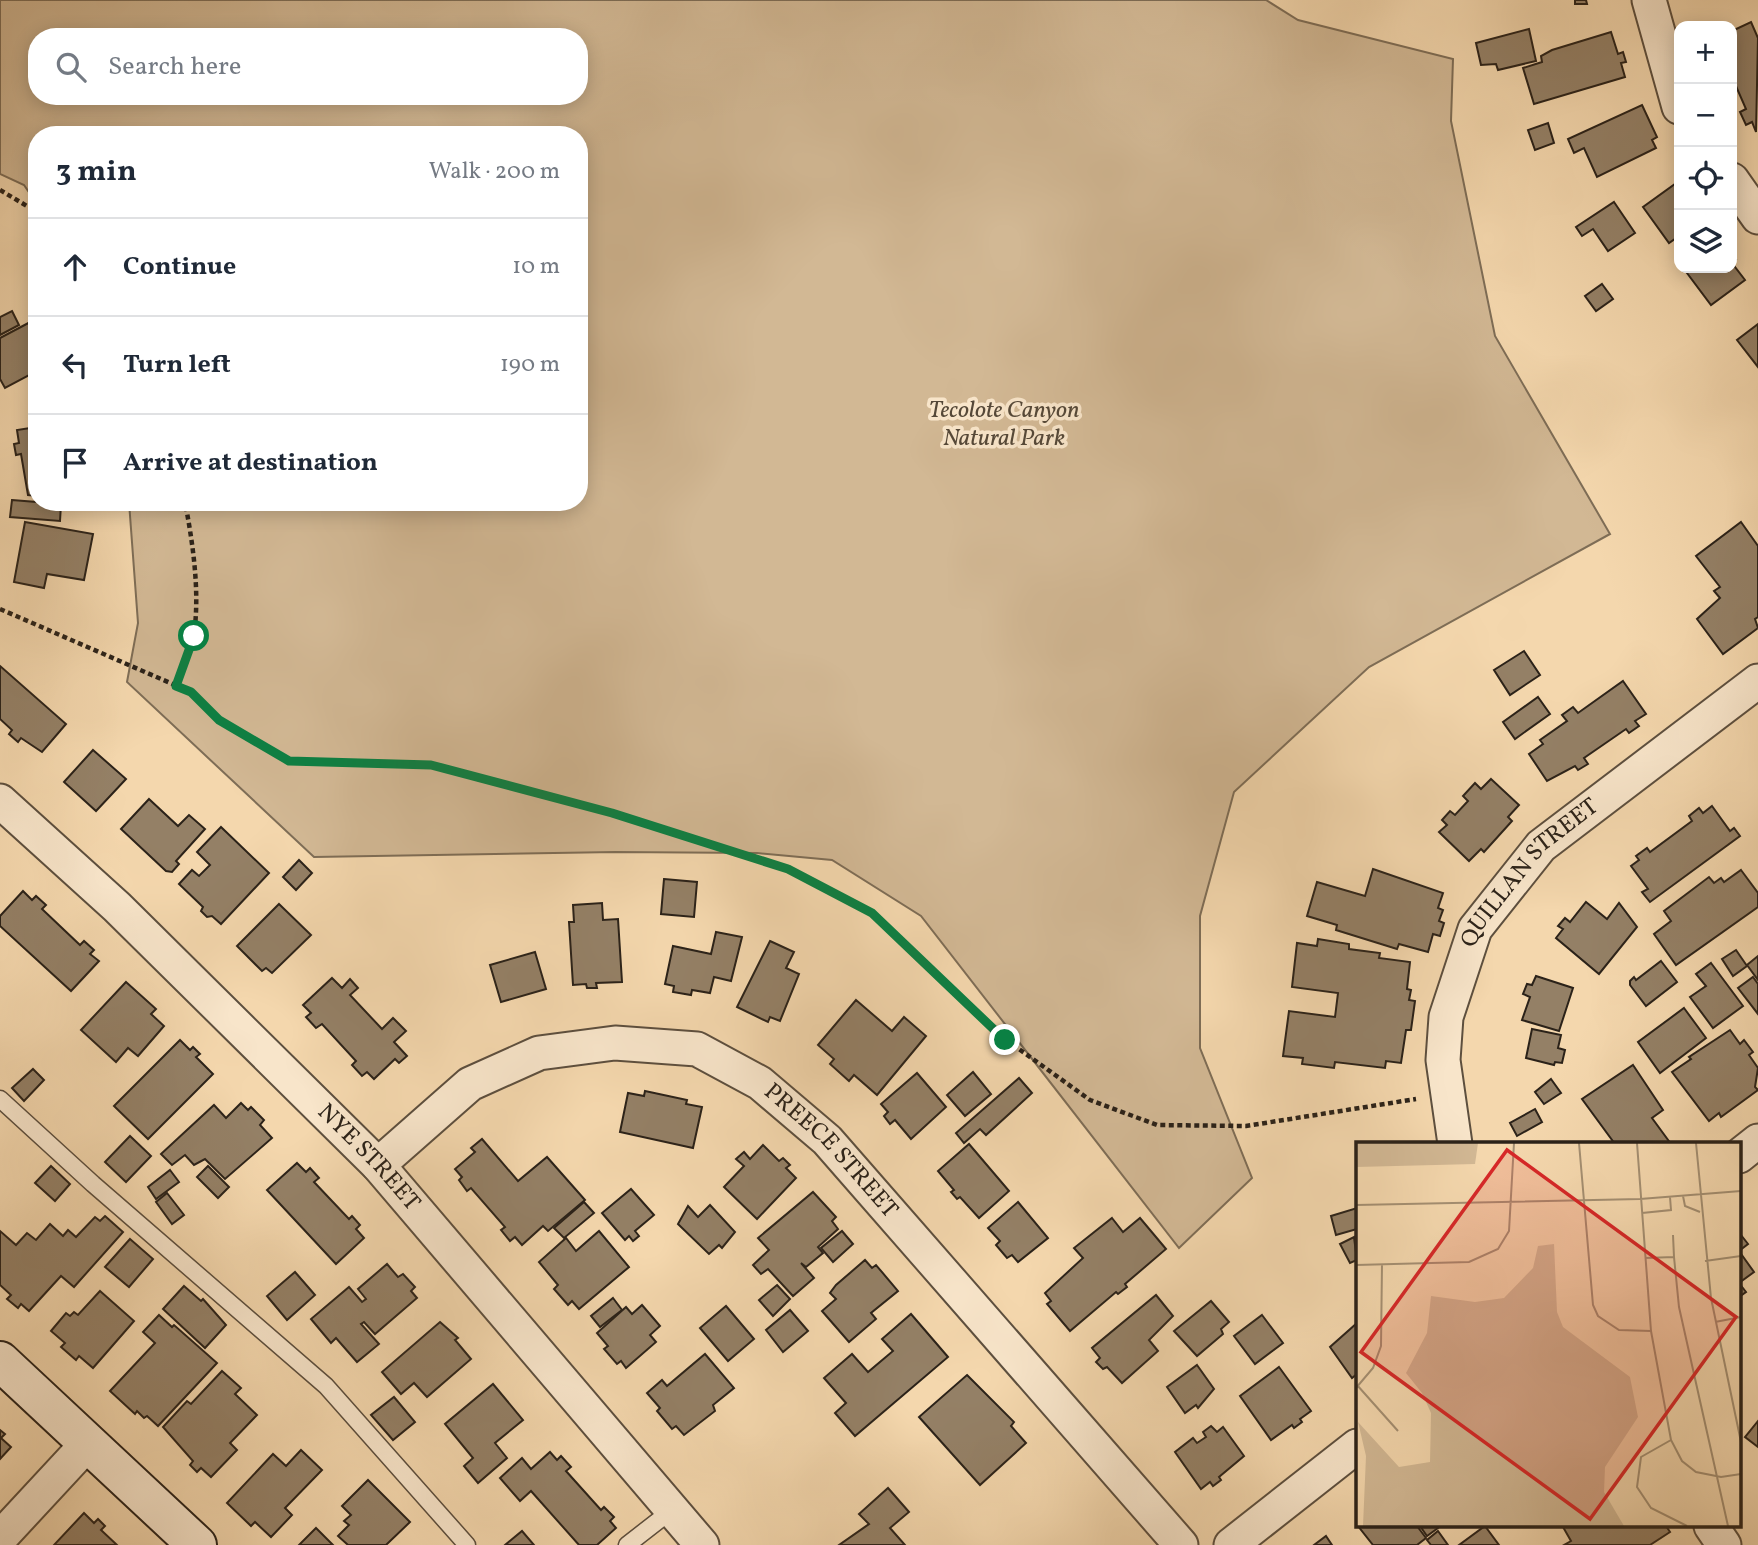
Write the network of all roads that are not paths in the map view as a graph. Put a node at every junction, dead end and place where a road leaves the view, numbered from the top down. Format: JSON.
{"nodes":[{"id":1,"x":1649,"y":0,"type":"edge"},
{"id":2,"x":1674,"y":89,"type":"edge"},
{"id":3,"x":1737,"y":187,"type":"edge"},
{"id":4,"x":1758,"y":216,"type":"edge"},
{"id":5,"x":1758,"y":681,"type":"edge"},
{"id":6,"x":0,"y":801,"type":"edge"},
{"id":7,"x":0,"y":1099,"type":"edge"},
{"id":8,"x":1455,"y":1142,"type":"edge"},
{"id":9,"x":1758,"y":1142,"type":"edge"},
{"id":10,"x":1740,"y":1155,"type":"edge"},
{"id":11,"x":378,"y":1165,"type":"junction"},
{"id":12,"x":0,"y":1362,"type":"edge"},
{"id":13,"x":89,"y":1442,"type":"junction"},
{"id":14,"x":1356,"y":1447,"type":"edge"},
{"id":15,"x":672,"y":1510,"type":"junction"},
{"id":16,"x":1712,"y":1528,"type":"edge"},
{"id":17,"x":0,"y":1538,"type":"edge"},
{"id":18,"x":197,"y":1545,"type":"edge"},
{"id":19,"x":467,"y":1545,"type":"edge"},
{"id":20,"x":627,"y":1545,"type":"edge"},
{"id":21,"x":702,"y":1545,"type":"edge"},
{"id":22,"x":1181,"y":1545,"type":"edge"},
{"id":23,"x":1231,"y":1545,"type":"edge"},
{"id":24,"x":1724,"y":1545,"type":"edge"}],
"edges":[{"from":1,"to":2,"type":"street"},
{"from":3,"to":4,"type":"street"},
{"from":5,"to":8,"type":"street","name":"QUILLAN STREET"},
{"from":6,"to":11,"type":"street","name":"NYE STREET"},
{"from":7,"to":19,"type":"lane"},
{"from":9,"to":10,"type":"street"},
{"from":11,"to":15,"type":"street","name":"NYE STREET"},
{"from":11,"to":22,"type":"street","name":"PREECE STREET"},
{"from":12,"to":13,"type":"street"},
{"from":13,"to":17,"type":"street"},
{"from":13,"to":18,"type":"street"},
{"from":14,"to":23,"type":"street"},
{"from":15,"to":20,"type":"lane"},
{"from":15,"to":21,"type":"street","name":"NYE STREET"},
{"from":16,"to":24,"type":"street"}]}
